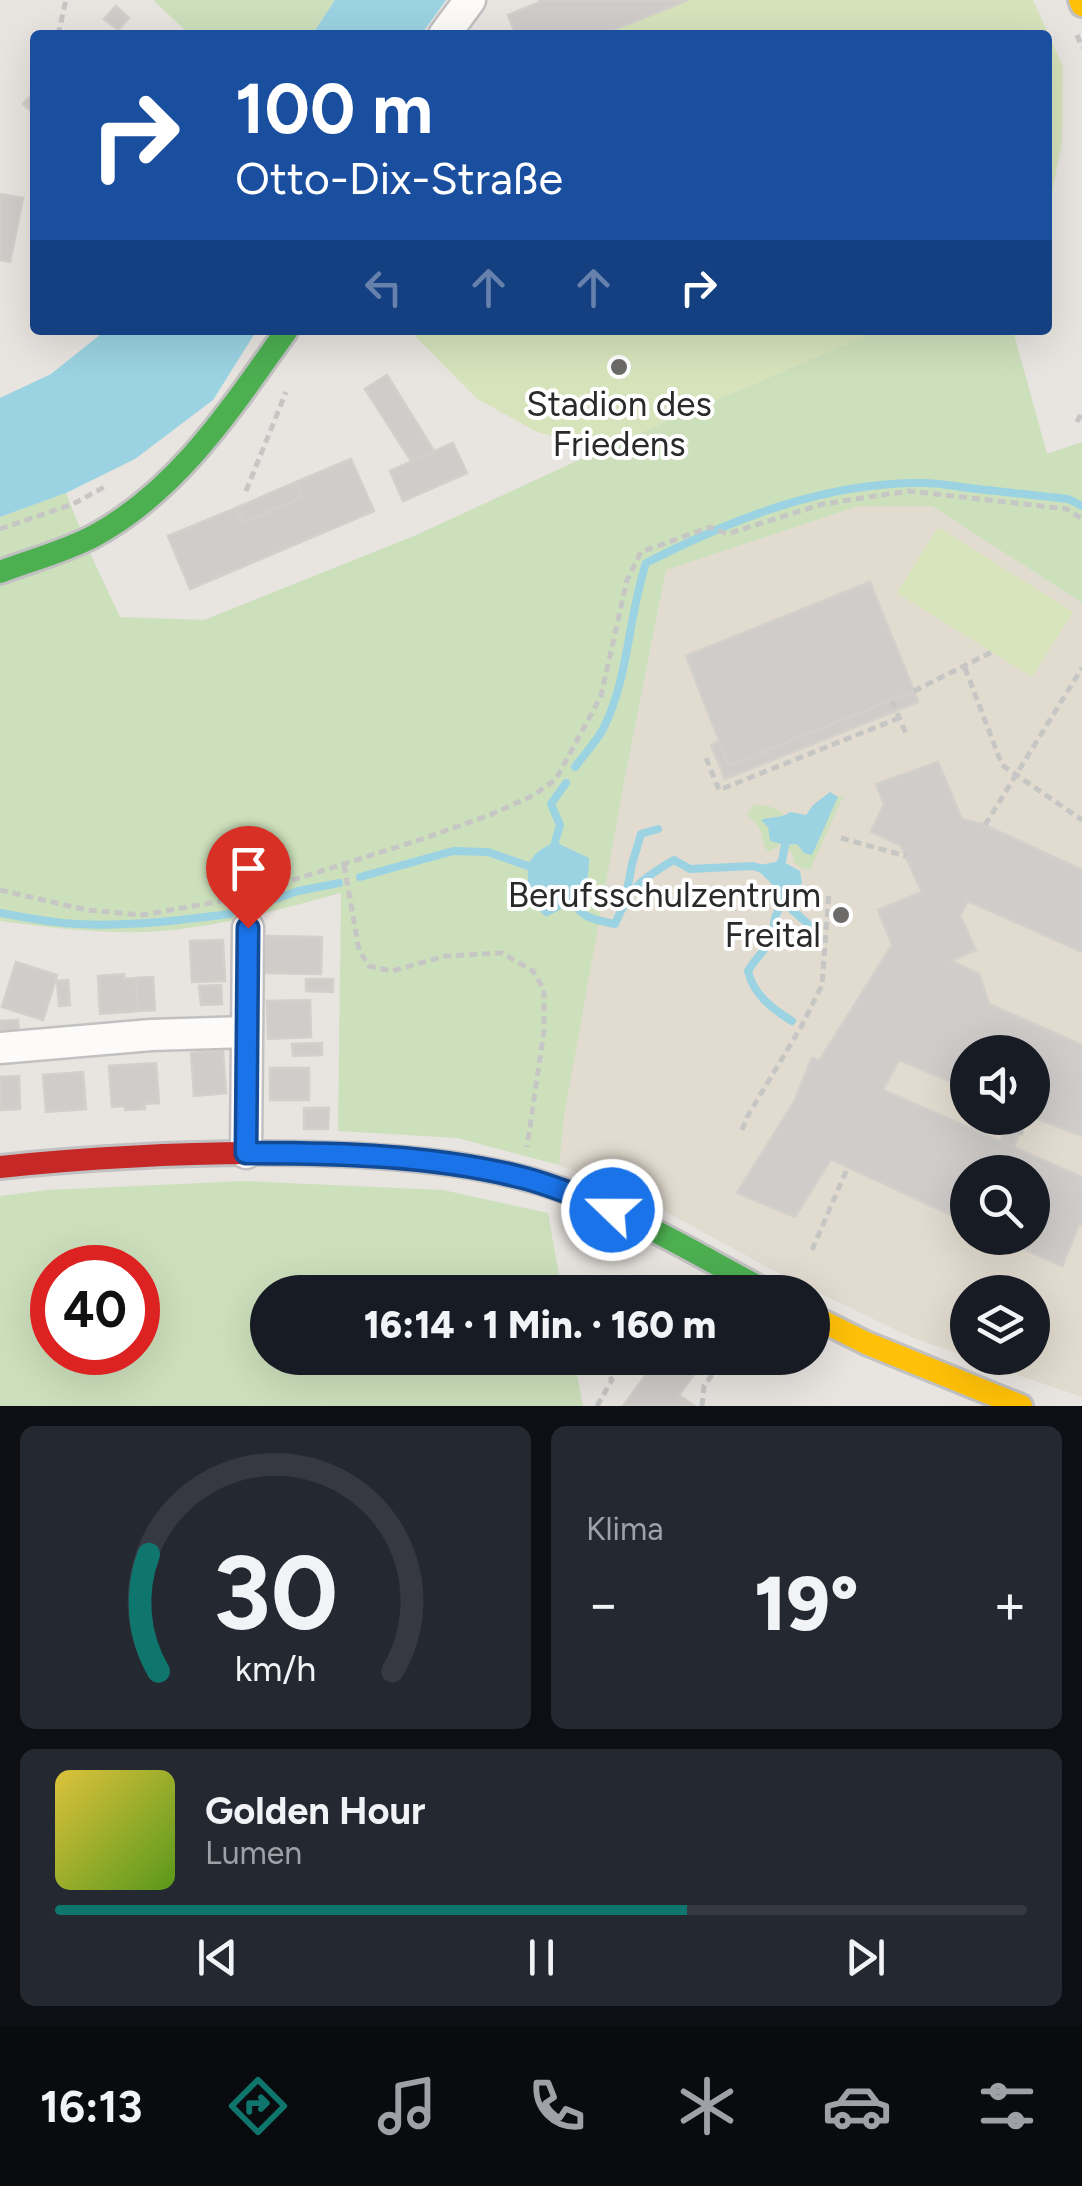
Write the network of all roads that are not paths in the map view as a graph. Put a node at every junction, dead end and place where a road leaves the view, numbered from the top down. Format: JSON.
{"nodes":[{"id":1,"x":470,"y":0,"type":"edge"},
{"id":2,"x":448,"y":30,"type":"edge"},
{"id":3,"x":284,"y":335,"type":"edge"},
{"id":4,"x":0,"y":572,"type":"edge"},
{"id":5,"x":248,"y":928,"type":"dead end"},
{"id":6,"x":247,"y":1032,"type":"junction"},
{"id":7,"x":0,"y":1048,"type":"edge"},
{"id":8,"x":246,"y":1153,"type":"junction"},
{"id":9,"x":0,"y":1167,"type":"edge"},
{"id":10,"x":736,"y":1275,"type":"edge"},
{"id":11,"x":830,"y":1325,"type":"edge"},
{"id":12,"x":1021,"y":1406,"type":"edge"}],
"edges":[{"from":1,"to":2,"type":"street"},
{"from":3,"to":4,"type":"street"},
{"from":5,"to":6,"type":"street"},
{"from":6,"to":7,"type":"street"},
{"from":6,"to":8,"type":"street"},
{"from":8,"to":9,"type":"street"},
{"from":8,"to":10,"type":"street"},
{"from":11,"to":12,"type":"street"}]}
